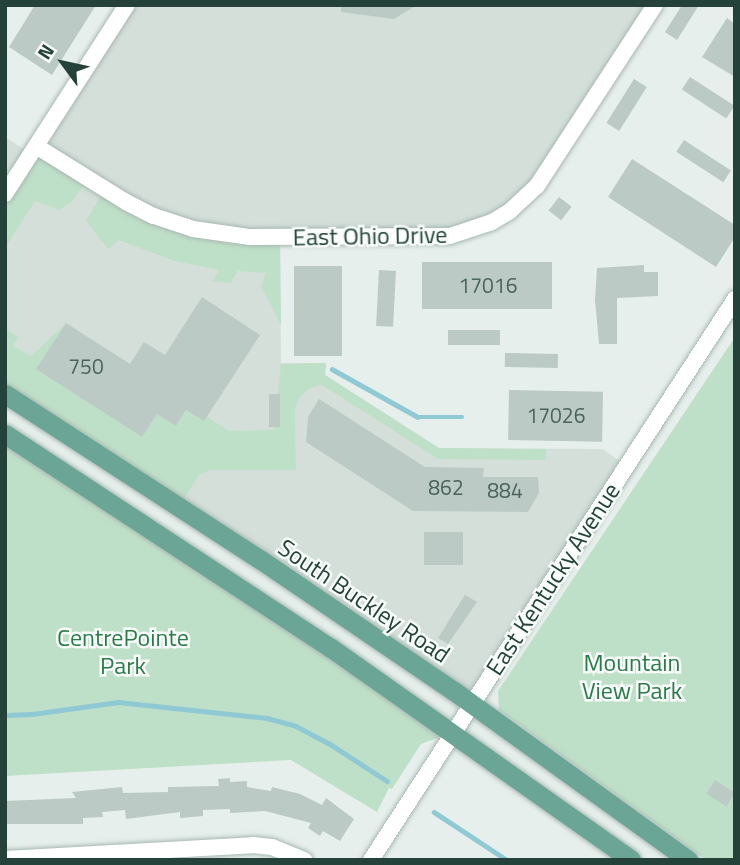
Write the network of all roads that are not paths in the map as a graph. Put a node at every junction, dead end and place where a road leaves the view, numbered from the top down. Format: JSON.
{"nodes":[{"id":1,"x":127,"y":5,"type":"edge"},
{"id":2,"x":655,"y":5,"type":"edge"},
{"id":3,"x":36,"y":146,"type":"junction"},
{"id":4,"x":5,"y":194,"type":"edge"},
{"id":5,"x":735,"y":299,"type":"edge"},
{"id":6,"x":5,"y":394,"type":"edge"},
{"id":7,"x":5,"y":434,"type":"edge"},
{"id":8,"x":472,"y":704,"type":"junction"},
{"id":9,"x":453,"y":732,"type":"junction"},
{"id":10,"x":113,"y":856,"type":"edge"},
{"id":11,"x":5,"y":859,"type":"edge"},
{"id":12,"x":304,"y":860,"type":"edge"},
{"id":13,"x":371,"y":860,"type":"edge"},
{"id":14,"x":631,"y":860,"type":"edge"},
{"id":15,"x":688,"y":860,"type":"edge"}],
"edges":[{"from":1,"to":3,"type":"street"},
{"from":2,"to":3,"type":"street","name":"East Ohio Drive"},
{"from":3,"to":4,"type":"street"},
{"from":5,"to":8,"type":"street","name":"East Kentucky Avenue"},
{"from":6,"to":8,"type":"main road","name":"South Buckley Road"},
{"from":7,"to":9,"type":"main road"},
{"from":8,"to":9,"type":"street","name":"East Kentucky Avenue"},
{"from":8,"to":15,"type":"main road","name":"South Buckley Road"},
{"from":9,"to":13,"type":"street","name":"East Kentucky Avenue"},
{"from":9,"to":14,"type":"main road"},
{"from":10,"to":11,"type":"street"},
{"from":10,"to":12,"type":"street"}]}
